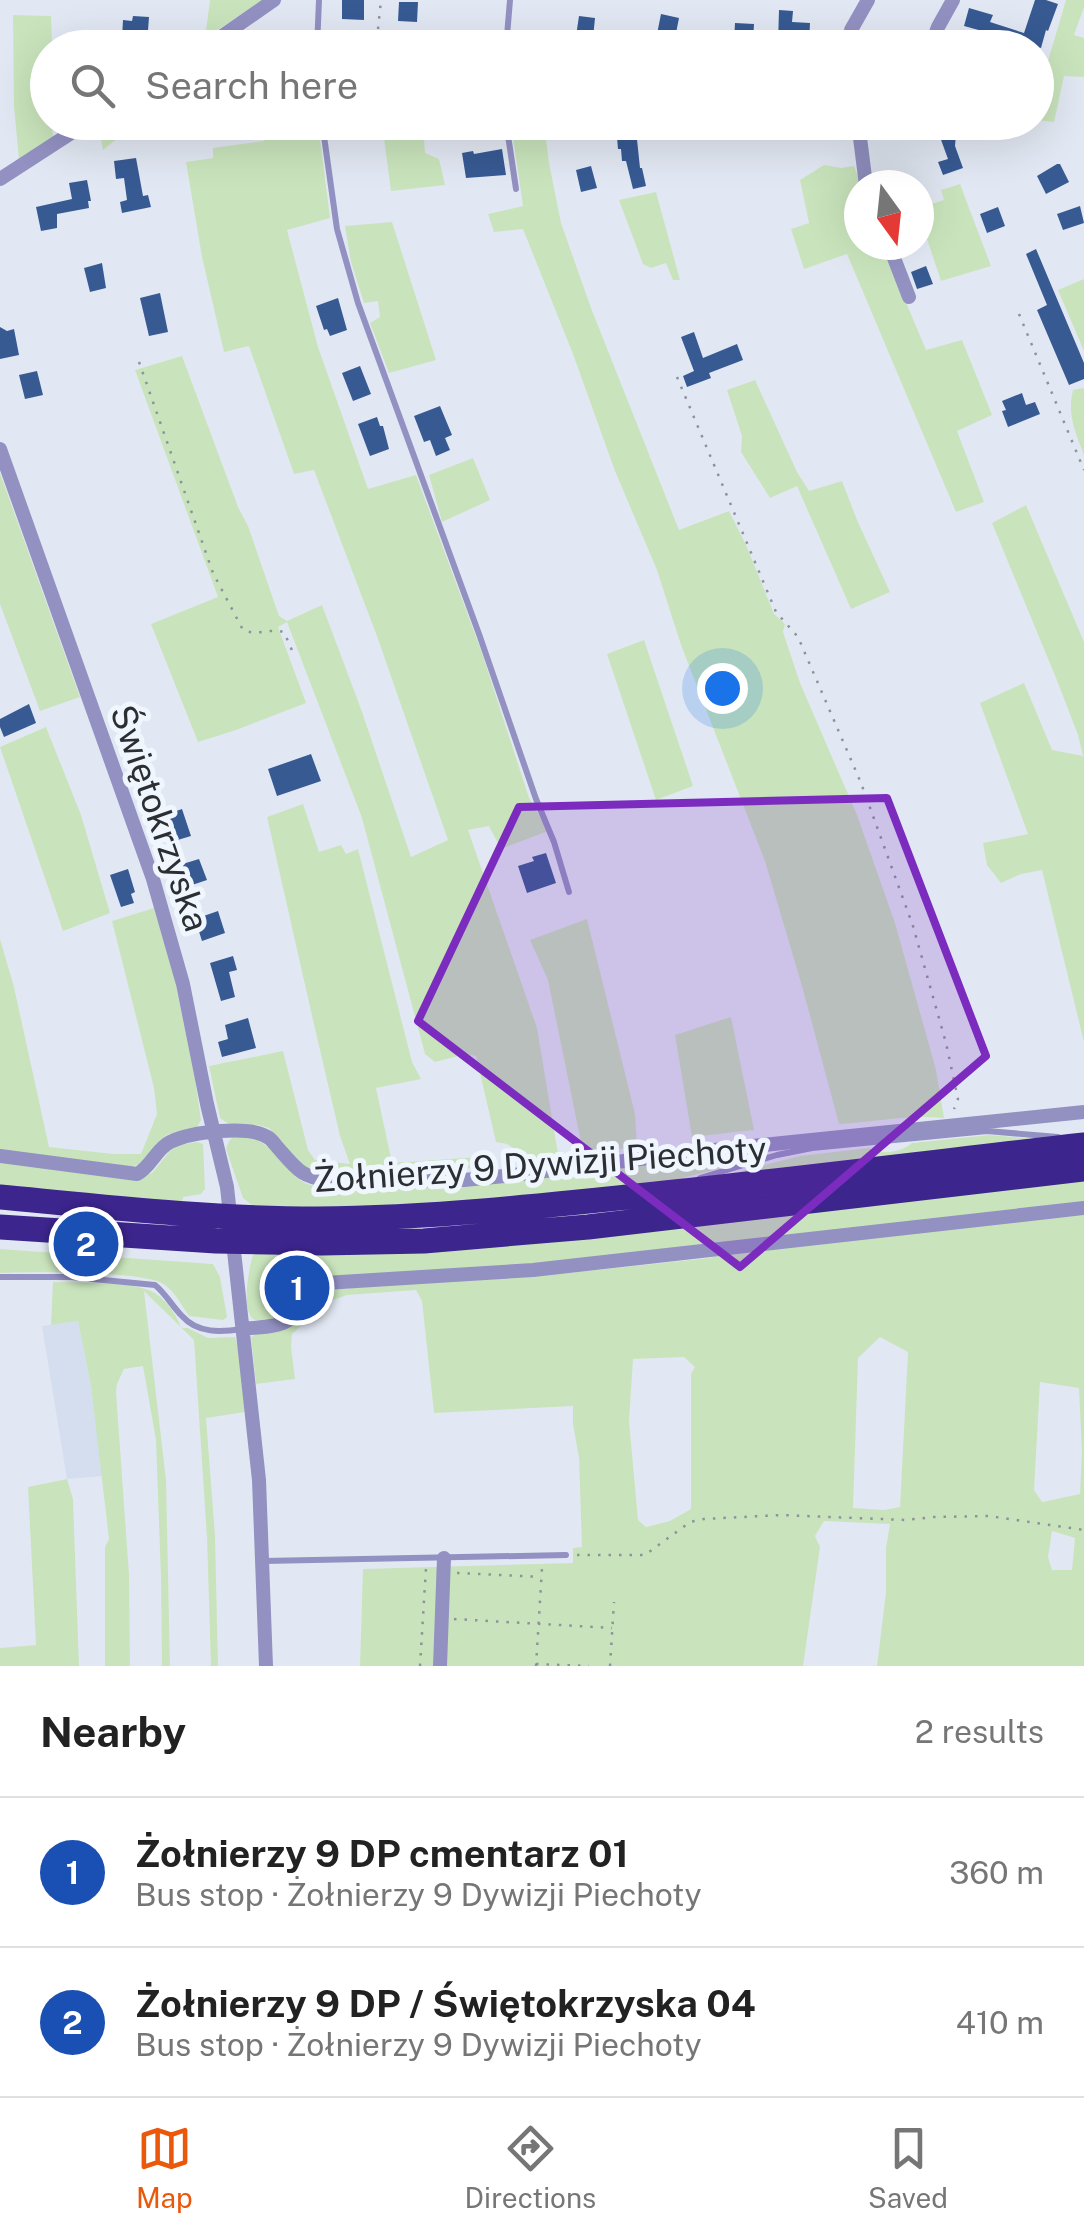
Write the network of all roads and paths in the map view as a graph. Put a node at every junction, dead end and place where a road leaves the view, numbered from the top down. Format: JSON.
{"nodes":[{"id":1,"x":274,"y":0,"type":"edge"},
{"id":2,"x":319,"y":0,"type":"edge"},
{"id":3,"x":381,"y":0,"type":"edge"},
{"id":4,"x":510,"y":0,"type":"edge"},
{"id":5,"x":954,"y":0,"type":"edge"},
{"id":6,"x":863,"y":1,"type":"edge"},
{"id":7,"x":378,"y":28,"type":"dead end"},
{"id":8,"x":231,"y":30,"type":"edge"},
{"id":9,"x":318,"y":30,"type":"edge"},
{"id":10,"x":508,"y":30,"type":"edge"},
{"id":11,"x":850,"y":30,"type":"edge"},
{"id":12,"x":937,"y":30,"type":"edge"},
{"id":13,"x":61,"y":140,"type":"edge"},
{"id":14,"x":325,"y":140,"type":"edge"},
{"id":15,"x":509,"y":140,"type":"edge"},
{"id":16,"x":860,"y":140,"type":"edge"},
{"id":17,"x":864,"y":170,"type":"edge"},
{"id":18,"x":0,"y":180,"type":"edge"},
{"id":19,"x":516,"y":189,"type":"dead end"},
{"id":20,"x":894,"y":260,"type":"edge"},
{"id":21,"x":908,"y":298,"type":"dead end"},
{"id":22,"x":1019,"y":314,"type":"dead end"},
{"id":23,"x":139,"y":362,"type":"dead end"},
{"id":24,"x":677,"y":378,"type":"dead end"},
{"id":25,"x":0,"y":449,"type":"edge"},
{"id":26,"x":1084,"y":470,"type":"edge"},
{"id":27,"x":294,"y":655,"type":"dead end"},
{"id":28,"x":570,"y":892,"type":"dead end"},
{"id":29,"x":1084,"y":1112,"type":"edge"},
{"id":30,"x":944,"y":1126,"type":"junction"},
{"id":31,"x":216,"y":1133,"type":"junction"},
{"id":32,"x":1084,"y":1142,"type":"edge"},
{"id":33,"x":0,"y":1156,"type":"edge"},
{"id":34,"x":1084,"y":1169,"type":"edge"},
{"id":35,"x":0,"y":1197,"type":"edge"},
{"id":36,"x":1084,"y":1208,"type":"edge"},
{"id":37,"x":586,"y":1215,"type":"junction"},
{"id":38,"x":0,"y":1227,"type":"edge"},
{"id":39,"x":233,"y":1228,"type":"junction"},
{"id":40,"x":0,"y":1277,"type":"edge"},
{"id":41,"x":243,"y":1329,"type":"junction"},
{"id":42,"x":1084,"y":1530,"type":"edge"},
{"id":43,"x":566,"y":1556,"type":"joint"},
{"id":44,"x":444,"y":1558,"type":"junction"},
{"id":45,"x":263,"y":1560,"type":"junction"},
{"id":46,"x":542,"y":1566,"type":"dead end"},
{"id":47,"x":426,"y":1568,"type":"dead end"},
{"id":48,"x":541,"y":1577,"type":"junction"},
{"id":49,"x":445,"y":1579,"type":"junction"},
{"id":50,"x":614,"y":1602,"type":"dead end"},
{"id":51,"x":443,"y":1619,"type":"junction"},
{"id":52,"x":539,"y":1624,"type":"junction"},
{"id":53,"x":612,"y":1628,"type":"junction"},
{"id":54,"x":536,"y":1665,"type":"edge"},
{"id":55,"x":266,"y":1666,"type":"edge"},
{"id":56,"x":420,"y":1666,"type":"edge"},
{"id":57,"x":440,"y":1666,"type":"edge"},
{"id":58,"x":589,"y":1666,"type":"edge"},
{"id":59,"x":610,"y":1666,"type":"edge"}],
"edges":[{"from":1,"to":8,"type":"street"},
{"from":2,"to":9,"type":"lane"},
{"from":3,"to":7,"type":"path"},
{"from":4,"to":10,"type":"lane"},
{"from":5,"to":12,"type":"street"},
{"from":6,"to":11,"type":"street"},
{"from":13,"to":18,"type":"street"},
{"from":14,"to":28,"type":"lane"},
{"from":15,"to":19,"type":"lane"},
{"from":16,"to":17,"type":"street"},
{"from":20,"to":21,"type":"street"},
{"from":22,"to":26,"type":"path"},
{"from":23,"to":27,"type":"path"},
{"from":24,"to":30,"type":"path"},
{"from":25,"to":31,"type":"street","name":"Świętokrzyska"},
{"from":29,"to":30,"type":"street"},
{"from":30,"to":31,"type":"street"},
{"from":31,"to":33,"type":"street"},
{"from":31,"to":39,"type":"street","name":"Świętokrzyska"},
{"from":32,"to":37,"type":"highway","name":"Żołnierzy 9 Dywizji Piechoty"},
{"from":34,"to":37,"type":"highway","name":"Żołnierzy 9 Dywizji Piechoty"},
{"from":35,"to":39,"type":"highway","name":"Żołnierzy 9 Dywizji Piechoty"},
{"from":36,"to":41,"type":"street"},
{"from":37,"to":39,"type":"highway","name":"Żołnierzy 9 Dywizji Piechoty"},
{"from":38,"to":39,"type":"highway","name":"Żołnierzy 9 Dywizji Piechoty"},
{"from":39,"to":41,"type":"street","name":"Świętokrzyska"},
{"from":40,"to":41,"type":"lane"},
{"from":41,"to":45,"type":"street","name":"Świętokrzyska"},
{"from":42,"to":43,"type":"path"},
{"from":43,"to":44,"type":"lane"},
{"from":44,"to":45,"type":"lane"},
{"from":44,"to":49,"type":"street"},
{"from":45,"to":55,"type":"street","name":"Świętokrzyska"},
{"from":46,"to":48,"type":"path"},
{"from":47,"to":56,"type":"path"},
{"from":48,"to":49,"type":"path"},
{"from":48,"to":52,"type":"path"},
{"from":49,"to":51,"type":"street"},
{"from":50,"to":53,"type":"path"},
{"from":51,"to":52,"type":"path"},
{"from":51,"to":57,"type":"street"},
{"from":52,"to":53,"type":"path"},
{"from":52,"to":54,"type":"path"},
{"from":53,"to":59,"type":"path"},
{"from":54,"to":58,"type":"path"}]}
